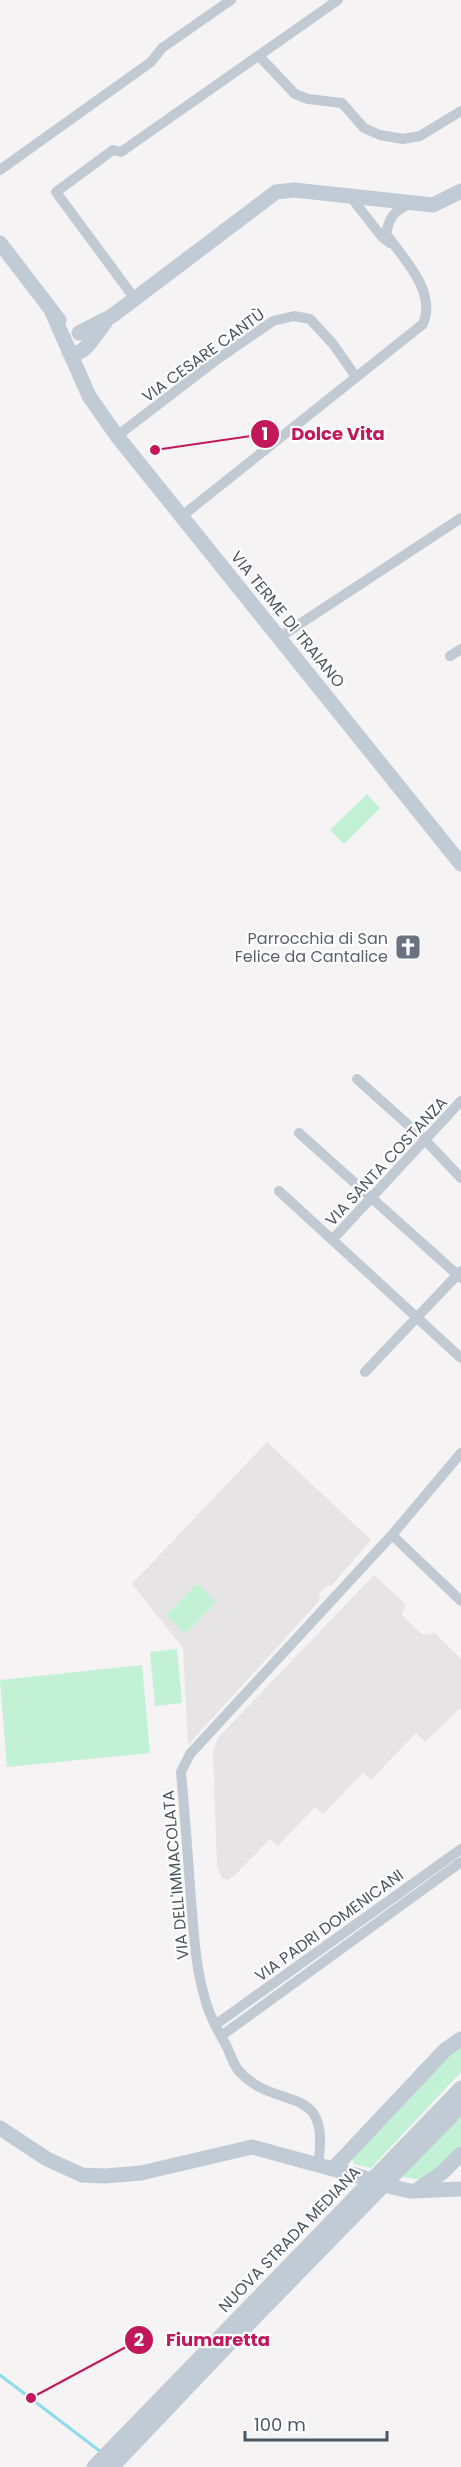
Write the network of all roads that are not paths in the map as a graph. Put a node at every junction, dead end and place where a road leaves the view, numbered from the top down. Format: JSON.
{"nodes":[{"id":1,"x":231,"y":0,"type":"edge"},
{"id":2,"x":338,"y":0,"type":"edge"},
{"id":3,"x":259,"y":56,"type":"junction"},
{"id":4,"x":461,"y":111,"type":"edge"},
{"id":5,"x":0,"y":170,"type":"edge"},
{"id":6,"x":461,"y":191,"type":"edge"},
{"id":7,"x":350,"y":196,"type":"junction"},
{"id":8,"x":410,"y":204,"type":"junction"},
{"id":9,"x":0,"y":243,"type":"edge"},
{"id":10,"x":397,"y":249,"type":"junction"},
{"id":11,"x":135,"y":299,"type":"junction"},
{"id":12,"x":76,"y":343,"type":"junction"},
{"id":13,"x":356,"y":377,"type":"junction"},
{"id":14,"x":117,"y":436,"type":"junction"},
{"id":15,"x":182,"y":516,"type":"junction"},
{"id":16,"x":461,"y":518,"type":"edge"},
{"id":17,"x":280,"y":637,"type":"junction"},
{"id":18,"x":461,"y":649,"type":"edge"},
{"id":19,"x":450,"y":656,"type":"dead end"},
{"id":20,"x":461,"y":864,"type":"edge"},
{"id":21,"x":357,"y":1080,"type":"dead end"},
{"id":22,"x":461,"y":1101,"type":"edge"},
{"id":23,"x":299,"y":1133,"type":"dead end"},
{"id":24,"x":424,"y":1140,"type":"junction"},
{"id":25,"x":461,"y":1178,"type":"edge"},
{"id":26,"x":279,"y":1191,"type":"dead end"},
{"id":27,"x":371,"y":1199,"type":"junction"},
{"id":28,"x":332,"y":1240,"type":"junction"},
{"id":29,"x":460,"y":1275,"type":"edge"},
{"id":30,"x":417,"y":1317,"type":"junction"},
{"id":31,"x":461,"y":1358,"type":"edge"},
{"id":32,"x":365,"y":1372,"type":"dead end"},
{"id":33,"x":461,"y":1453,"type":"edge"},
{"id":34,"x":392,"y":1535,"type":"junction"},
{"id":35,"x":461,"y":1601,"type":"edge"},
{"id":36,"x":461,"y":1849,"type":"edge"},
{"id":37,"x":461,"y":1862,"type":"edge"},
{"id":38,"x":215,"y":2025,"type":"junction"},
{"id":39,"x":221,"y":2036,"type":"junction"},
{"id":40,"x":461,"y":2039,"type":"edge"},
{"id":41,"x":461,"y":2088,"type":"edge"},
{"id":42,"x":461,"y":2106,"type":"edge"},
{"id":43,"x":0,"y":2128,"type":"edge"},
{"id":44,"x":459,"y":2156,"type":"edge"},
{"id":45,"x":325,"y":2167,"type":"junction"},
{"id":46,"x":461,"y":2179,"type":"edge"},
{"id":47,"x":461,"y":2189,"type":"edge"},
{"id":48,"x":416,"y":2191,"type":"junction"},
{"id":49,"x":129,"y":2439,"type":"junction"},
{"id":50,"x":94,"y":2467,"type":"edge"},
{"id":51,"x":112,"y":2467,"type":"edge"}],
"edges":[{"from":1,"to":5,"type":"street"},
{"from":2,"to":3,"type":"street"},
{"from":3,"to":4,"type":"street"},
{"from":3,"to":11,"type":"street"},
{"from":6,"to":8,"type":"street"},
{"from":7,"to":8,"type":"street"},
{"from":7,"to":10,"type":"street"},
{"from":7,"to":11,"type":"street"},
{"from":8,"to":10,"type":"street"},
{"from":9,"to":12,"type":"street","name":"VIA TERME DI TRAIANO"},
{"from":10,"to":13,"type":"street"},
{"from":11,"to":12,"type":"street"},
{"from":12,"to":14,"type":"street","name":"VIA TERME DI TRAIANO"},
{"from":13,"to":14,"type":"street","name":"VIA CESARE CANTÙ"},
{"from":13,"to":15,"type":"street"},
{"from":14,"to":15,"type":"street","name":"VIA TERME DI TRAIANO"},
{"from":15,"to":17,"type":"street","name":"VIA TERME DI TRAIANO"},
{"from":16,"to":17,"type":"street"},
{"from":17,"to":20,"type":"street","name":"VIA TERME DI TRAIANO"},
{"from":18,"to":19,"type":"street"},
{"from":21,"to":24,"type":"street"},
{"from":22,"to":24,"type":"street","name":"VIA SANTA COSTANZA"},
{"from":23,"to":27,"type":"street"},
{"from":24,"to":25,"type":"street"},
{"from":24,"to":27,"type":"street","name":"VIA SANTA COSTANZA"},
{"from":26,"to":28,"type":"street"},
{"from":27,"to":28,"type":"street","name":"VIA SANTA COSTANZA"},
{"from":27,"to":29,"type":"street"},
{"from":28,"to":30,"type":"street"},
{"from":29,"to":30,"type":"street"},
{"from":30,"to":31,"type":"street"},
{"from":30,"to":32,"type":"street"},
{"from":33,"to":34,"type":"street","name":"VIA DELL'IMMACOLATA"},
{"from":34,"to":35,"type":"street"},
{"from":34,"to":38,"type":"street","name":"VIA DELL'IMMACOLATA"},
{"from":36,"to":38,"type":"street","name":"VIA PADRI DOMENICANI"},
{"from":37,"to":39,"type":"street","name":"VIA PADRI DOMENICANI"},
{"from":38,"to":39,"type":"street","name":"VIA DELL'IMMACOLATA"},
{"from":39,"to":45,"type":"street","name":"VIA DELL'IMMACOLATA"},
{"from":40,"to":45,"type":"street"},
{"from":41,"to":49,"type":"street","name":"NUOVA STRADA MEDIANA"},
{"from":42,"to":49,"type":"street","name":"NUOVA STRADA MEDIANA"},
{"from":43,"to":45,"type":"street"},
{"from":44,"to":46,"type":"street"},
{"from":44,"to":48,"type":"street"},
{"from":45,"to":48,"type":"street","bridge":true},
{"from":47,"to":48,"type":"street"},
{"from":49,"to":50,"type":"street","name":"NUOVA STRADA MEDIANA"},
{"from":49,"to":51,"type":"street","name":"NUOVA STRADA MEDIANA"}]}
